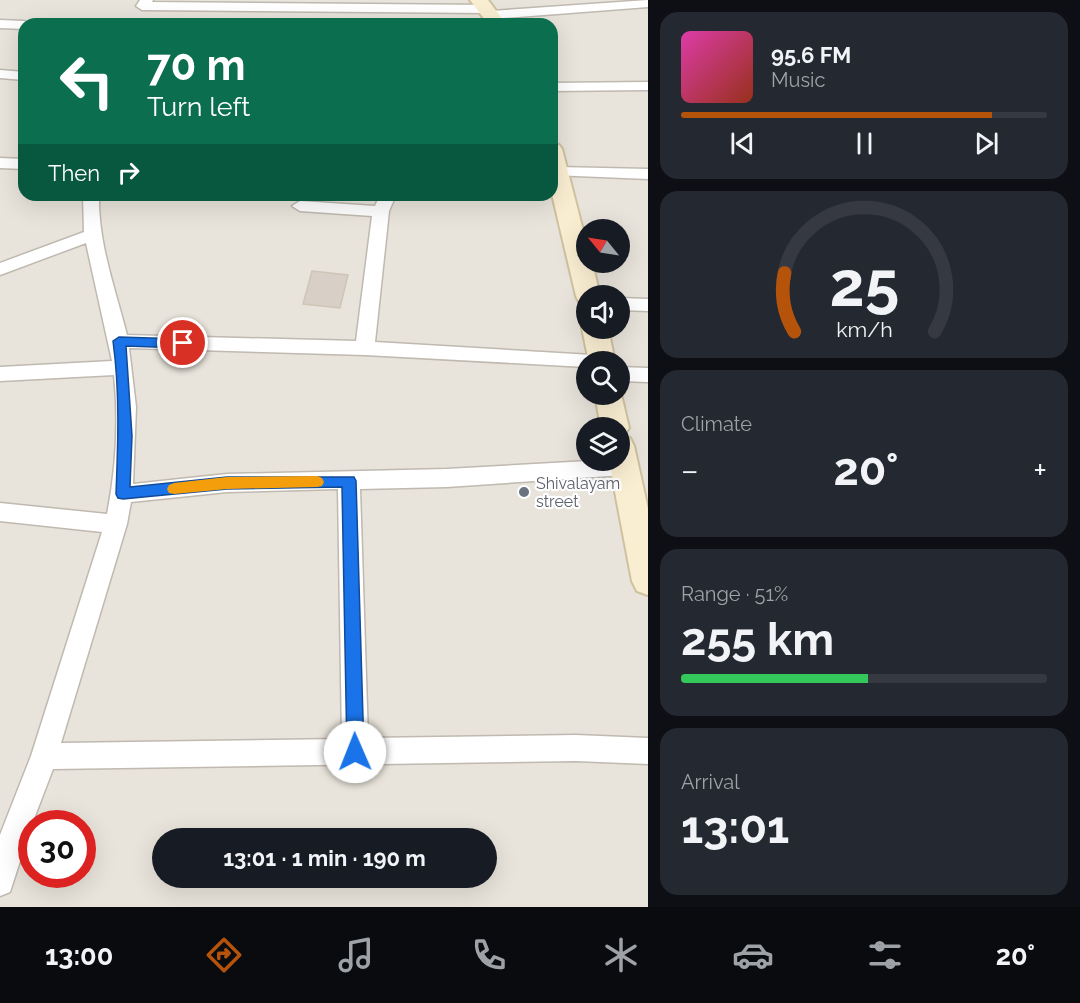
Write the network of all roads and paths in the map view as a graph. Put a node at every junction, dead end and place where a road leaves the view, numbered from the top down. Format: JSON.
{"nodes":[{"id":1,"x":648,"y":3,"type":"edge"},
{"id":2,"x":538,"y":6,"type":"edge"},
{"id":3,"x":142,"y":7,"type":"edge"},
{"id":4,"x":320,"y":7,"type":"junction"},
{"id":5,"x":488,"y":12,"type":"edge"},
{"id":6,"x":317,"y":18,"type":"edge"},
{"id":7,"x":0,"y":24,"type":"edge"},
{"id":8,"x":18,"y":25,"type":"edge"},
{"id":9,"x":0,"y":74,"type":"edge"},
{"id":10,"x":18,"y":76,"type":"edge"},
{"id":11,"x":648,"y":86,"type":"edge"},
{"id":12,"x":558,"y":87,"type":"edge"},
{"id":13,"x":0,"y":163,"type":"edge"},
{"id":14,"x":18,"y":164,"type":"edge"},
{"id":15,"x":558,"y":172,"type":"joint"},
{"id":16,"x":648,"y":174,"type":"edge"},
{"id":17,"x":90,"y":201,"type":"edge"},
{"id":18,"x":384,"y":203,"type":"edge"},
{"id":19,"x":300,"y":206,"type":"dead end"},
{"id":20,"x":94,"y":234,"type":"junction"},
{"id":21,"x":0,"y":269,"type":"edge"},
{"id":22,"x":585,"y":285,"type":"edge"},
{"id":23,"x":630,"y":304,"type":"edge"},
{"id":24,"x":648,"y":305,"type":"edge"},
{"id":25,"x":119,"y":341,"type":"junction"},
{"id":26,"x":365,"y":348,"type":"junction"},
{"id":27,"x":576,"y":360,"type":"edge"},
{"id":28,"x":123,"y":368,"type":"junction"},
{"id":29,"x":0,"y":374,"type":"edge"},
{"id":30,"x":630,"y":374,"type":"edge"},
{"id":31,"x":648,"y":375,"type":"edge"},
{"id":32,"x":576,"y":462,"type":"edge"},
{"id":33,"x":625,"y":471,"type":"edge"},
{"id":34,"x":349,"y":481,"type":"junction"},
{"id":35,"x":123,"y":494,"type":"junction"},
{"id":36,"x":0,"y":512,"type":"edge"},
{"id":37,"x":116,"y":524,"type":"junction"},
{"id":38,"x":648,"y":580,"type":"edge"},
{"id":39,"x":648,"y":751,"type":"edge"},
{"id":40,"x":355,"y":752,"type":"junction"},
{"id":41,"x":44,"y":756,"type":"junction"},
{"id":42,"x":0,"y":882,"type":"edge"}],
"edges":[{"from":1,"to":2,"type":"street"},
{"from":2,"to":5,"type":"street"},
{"from":3,"to":4,"type":"street"},
{"from":4,"to":5,"type":"street"},
{"from":4,"to":6,"type":"street"},
{"from":7,"to":8,"type":"street"},
{"from":9,"to":10,"type":"street"},
{"from":11,"to":12,"type":"street"},
{"from":13,"to":14,"type":"street"},
{"from":15,"to":16,"type":"street"},
{"from":15,"to":22,"type":"street"},
{"from":17,"to":20,"type":"street"},
{"from":18,"to":19,"type":"street"},
{"from":18,"to":26,"type":"street"},
{"from":20,"to":21,"type":"street"},
{"from":20,"to":25,"type":"street"},
{"from":23,"to":24,"type":"street"},
{"from":25,"to":26,"type":"street"},
{"from":25,"to":28,"type":"street"},
{"from":26,"to":27,"type":"street"},
{"from":28,"to":29,"type":"street"},
{"from":28,"to":35,"type":"street"},
{"from":30,"to":31,"type":"street"},
{"from":32,"to":34,"type":"street"},
{"from":33,"to":38,"type":"street"},
{"from":34,"to":35,"type":"street"},
{"from":34,"to":40,"type":"street"},
{"from":35,"to":37,"type":"street"},
{"from":36,"to":37,"type":"street"},
{"from":37,"to":41,"type":"street"},
{"from":39,"to":40,"type":"street"},
{"from":40,"to":41,"type":"street"},
{"from":41,"to":42,"type":"street"}]}
